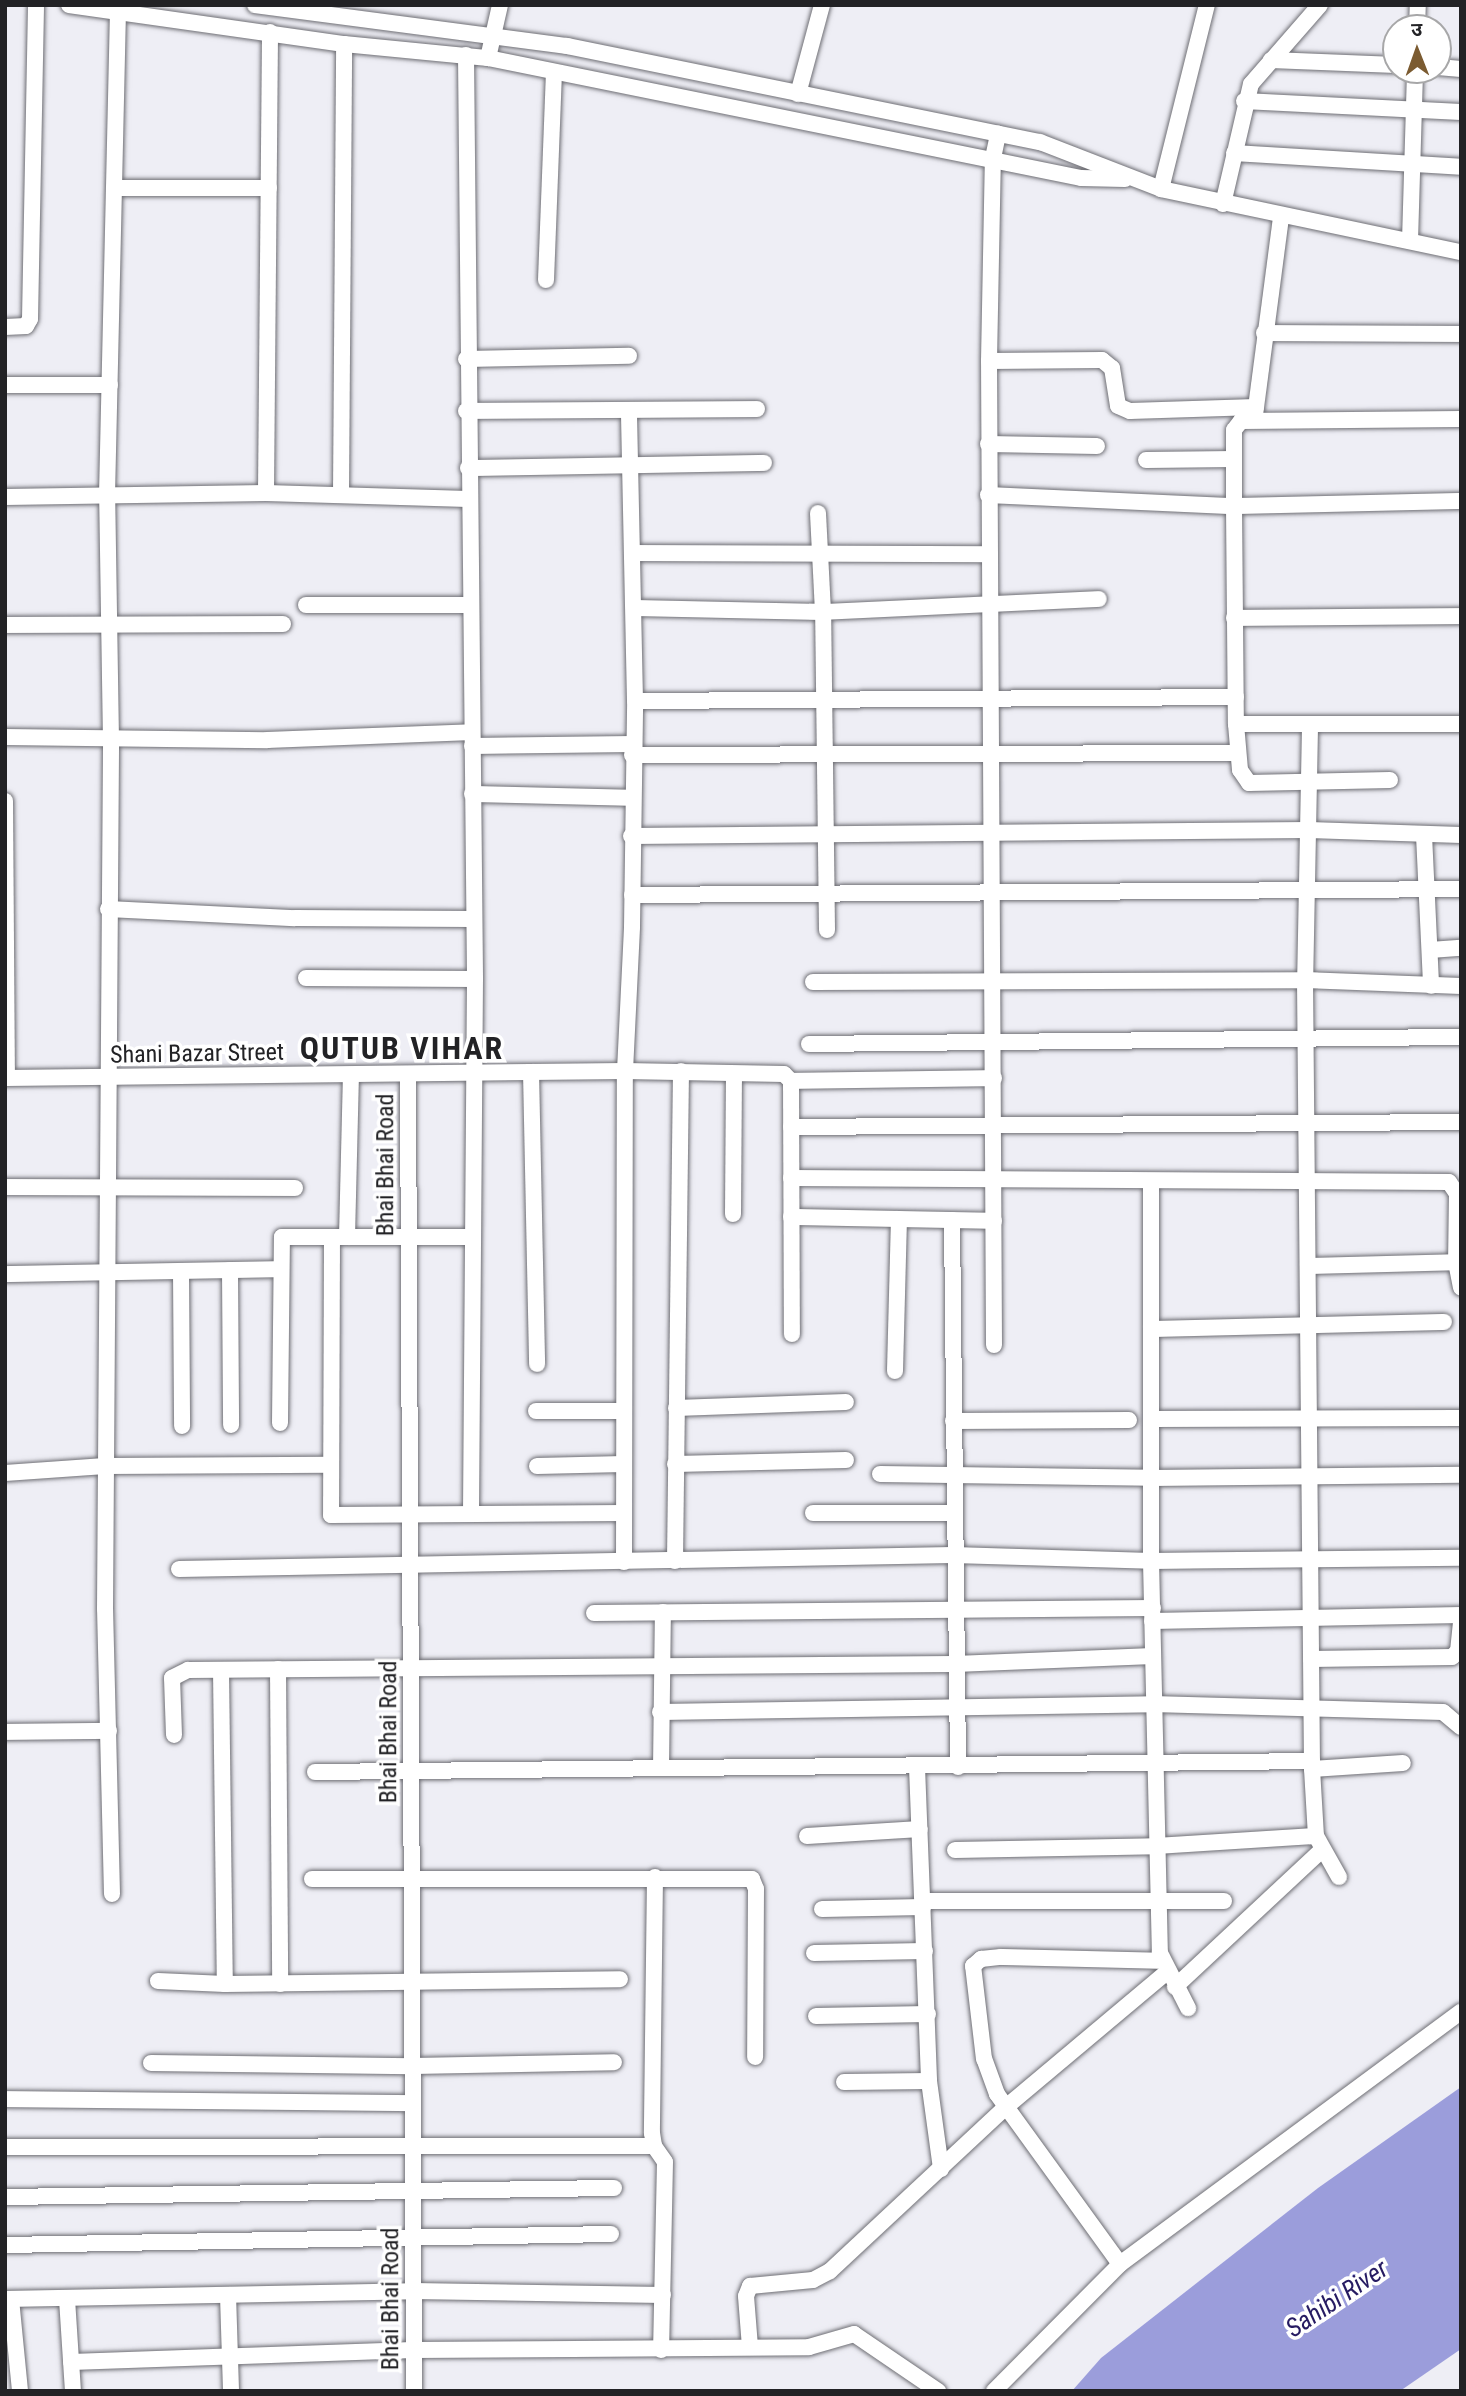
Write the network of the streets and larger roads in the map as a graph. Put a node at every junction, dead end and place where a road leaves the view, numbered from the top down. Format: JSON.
{"nodes":[{"id":1,"x":36,"y":5,"type":"edge"},
{"id":2,"x":69,"y":5,"type":"edge"},
{"id":3,"x":255,"y":5,"type":"edge"},
{"id":4,"x":500,"y":5,"type":"edge"},
{"id":5,"x":822,"y":5,"type":"edge"},
{"id":6,"x":1207,"y":5,"type":"edge"},
{"id":7,"x":1320,"y":5,"type":"edge"},
{"id":8,"x":118,"y":15,"type":"junction"},
{"id":9,"x":270,"y":32,"type":"junction"},
{"id":10,"x":492,"y":35,"type":"junction"},
{"id":11,"x":344,"y":44,"type":"junction"},
{"id":12,"x":466,"y":55,"type":"junction"},
{"id":13,"x":488,"y":58,"type":"junction"},
{"id":14,"x":1271,"y":60,"type":"junction"},
{"id":15,"x":1382,"y":64,"type":"edge"},
{"id":16,"x":554,"y":72,"type":"junction"},
{"id":17,"x":1415,"y":84,"type":"edge"},
{"id":18,"x":798,"y":94,"type":"junction"},
{"id":19,"x":1244,"y":101,"type":"junction"},
{"id":20,"x":1415,"y":110,"type":"junction"},
{"id":21,"x":1461,"y":112,"type":"edge"},
{"id":22,"x":998,"y":134,"type":"junction"},
{"id":23,"x":1234,"y":153,"type":"junction"},
{"id":24,"x":993,"y":158,"type":"junction"},
{"id":25,"x":1415,"y":164,"type":"junction"},
{"id":26,"x":1461,"y":167,"type":"edge"},
{"id":27,"x":1128,"y":178,"type":"junction"},
{"id":28,"x":114,"y":188,"type":"junction"},
{"id":29,"x":269,"y":188,"type":"junction"},
{"id":30,"x":1161,"y":189,"type":"junction"},
{"id":31,"x":1223,"y":204,"type":"junction"},
{"id":32,"x":1281,"y":217,"type":"junction"},
{"id":33,"x":1410,"y":241,"type":"junction"},
{"id":34,"x":1461,"y":252,"type":"edge"},
{"id":35,"x":546,"y":280,"type":"dead end"},
{"id":36,"x":5,"y":327,"type":"edge"},
{"id":37,"x":1264,"y":333,"type":"junction"},
{"id":38,"x":1461,"y":334,"type":"edge"},
{"id":39,"x":629,"y":356,"type":"dead end"},
{"id":40,"x":466,"y":359,"type":"junction"},
{"id":41,"x":989,"y":361,"type":"junction"},
{"id":42,"x":5,"y":385,"type":"edge"},
{"id":43,"x":110,"y":385,"type":"junction"},
{"id":44,"x":757,"y":409,"type":"dead end"},
{"id":45,"x":629,"y":410,"type":"junction"},
{"id":46,"x":466,"y":411,"type":"junction"},
{"id":47,"x":1255,"y":414,"type":"junction"},
{"id":48,"x":1461,"y":419,"type":"edge"},
{"id":49,"x":988,"y":444,"type":"junction"},
{"id":50,"x":1097,"y":446,"type":"dead end"},
{"id":51,"x":1234,"y":459,"type":"junction"},
{"id":52,"x":1146,"y":460,"type":"dead end"},
{"id":53,"x":764,"y":463,"type":"dead end"},
{"id":54,"x":468,"y":468,"type":"junction"},
{"id":55,"x":631,"y":468,"type":"junction"},
{"id":56,"x":266,"y":493,"type":"junction"},
{"id":57,"x":107,"y":495,"type":"junction"},
{"id":58,"x":341,"y":495,"type":"junction"},
{"id":59,"x":988,"y":495,"type":"junction"},
{"id":60,"x":5,"y":498,"type":"edge"},
{"id":61,"x":468,"y":499,"type":"junction"},
{"id":62,"x":1461,"y":501,"type":"edge"},
{"id":63,"x":1234,"y":506,"type":"junction"},
{"id":64,"x":818,"y":513,"type":"dead end"},
{"id":65,"x":634,"y":553,"type":"junction"},
{"id":66,"x":990,"y":554,"type":"junction"},
{"id":67,"x":820,"y":555,"type":"junction"},
{"id":68,"x":1099,"y":599,"type":"dead end"},
{"id":69,"x":990,"y":602,"type":"junction"},
{"id":70,"x":306,"y":605,"type":"dead end"},
{"id":71,"x":469,"y":605,"type":"junction"},
{"id":72,"x":635,"y":608,"type":"junction"},
{"id":73,"x":823,"y":612,"type":"junction"},
{"id":74,"x":1461,"y":616,"type":"edge"},
{"id":75,"x":1234,"y":618,"type":"junction"},
{"id":76,"x":110,"y":624,"type":"junction"},
{"id":77,"x":283,"y":624,"type":"dead end"},
{"id":78,"x":5,"y":625,"type":"edge"},
{"id":79,"x":992,"y":697,"type":"junction"},
{"id":80,"x":1236,"y":697,"type":"junction"},
{"id":81,"x":825,"y":700,"type":"junction"},
{"id":82,"x":635,"y":701,"type":"junction"},
{"id":83,"x":1236,"y":724,"type":"junction"},
{"id":84,"x":1461,"y":724,"type":"edge"},
{"id":85,"x":1310,"y":727,"type":"junction"},
{"id":86,"x":5,"y":737,"type":"edge"},
{"id":87,"x":472,"y":739,"type":"junction"},
{"id":88,"x":111,"y":741,"type":"junction"},
{"id":89,"x":633,"y":750,"type":"junction"},
{"id":90,"x":1237,"y":753,"type":"junction"},
{"id":91,"x":992,"y":754,"type":"junction"},
{"id":92,"x":823,"y":755,"type":"junction"},
{"id":93,"x":1390,"y":780,"type":"dead end"},
{"id":94,"x":1311,"y":783,"type":"junction"},
{"id":95,"x":472,"y":794,"type":"junction"},
{"id":96,"x":631,"y":799,"type":"junction"},
{"id":97,"x":5,"y":801,"type":"edge"},
{"id":98,"x":1309,"y":830,"type":"junction"},
{"id":99,"x":828,"y":834,"type":"junction"},
{"id":100,"x":993,"y":834,"type":"junction"},
{"id":101,"x":1424,"y":835,"type":"junction"},
{"id":102,"x":1461,"y":835,"type":"edge"},
{"id":103,"x":631,"y":836,"type":"junction"},
{"id":104,"x":1461,"y":889,"type":"edge"},
{"id":105,"x":1427,"y":890,"type":"junction"},
{"id":106,"x":1308,"y":891,"type":"junction"},
{"id":107,"x":827,"y":892,"type":"junction"},
{"id":108,"x":993,"y":893,"type":"junction"},
{"id":109,"x":632,"y":895,"type":"junction"},
{"id":110,"x":7,"y":906,"type":"edge"},
{"id":111,"x":108,"y":909,"type":"junction"},
{"id":112,"x":472,"y":919,"type":"junction"},
{"id":113,"x":827,"y":930,"type":"dead end"},
{"id":114,"x":1461,"y":948,"type":"edge"},
{"id":115,"x":1430,"y":950,"type":"junction"},
{"id":116,"x":306,"y":978,"type":"dead end"},
{"id":117,"x":475,"y":979,"type":"junction"},
{"id":118,"x":992,"y":979,"type":"junction"},
{"id":119,"x":1305,"y":979,"type":"junction"},
{"id":120,"x":813,"y":982,"type":"dead end"},
{"id":121,"x":1431,"y":986,"type":"junction"},
{"id":122,"x":1461,"y":986,"type":"edge"},
{"id":123,"x":1308,"y":1036,"type":"junction"},
{"id":124,"x":1461,"y":1037,"type":"edge"},
{"id":125,"x":994,"y":1038,"type":"junction"},
{"id":126,"x":808,"y":1044,"type":"dead end"},
{"id":127,"x":625,"y":1070,"type":"junction"},
{"id":128,"x":681,"y":1071,"type":"junction"},
{"id":129,"x":531,"y":1072,"type":"junction"},
{"id":130,"x":408,"y":1074,"type":"junction"},
{"id":131,"x":472,"y":1074,"type":"junction"},
{"id":132,"x":734,"y":1074,"type":"junction"},
{"id":133,"x":351,"y":1075,"type":"junction"},
{"id":134,"x":6,"y":1078,"type":"edge"},
{"id":135,"x":105,"y":1078,"type":"junction"},
{"id":136,"x":994,"y":1078,"type":"junction"},
{"id":137,"x":791,"y":1081,"type":"junction"},
{"id":138,"x":1461,"y":1122,"type":"edge"},
{"id":139,"x":994,"y":1124,"type":"junction"},
{"id":140,"x":1306,"y":1124,"type":"junction"},
{"id":141,"x":791,"y":1127,"type":"junction"},
{"id":142,"x":791,"y":1178,"type":"junction"},
{"id":143,"x":994,"y":1179,"type":"junction"},
{"id":144,"x":1151,"y":1181,"type":"junction"},
{"id":145,"x":1307,"y":1182,"type":"junction"},
{"id":146,"x":5,"y":1186,"type":"edge"},
{"id":147,"x":105,"y":1188,"type":"junction"},
{"id":148,"x":295,"y":1188,"type":"dead end"},
{"id":149,"x":1459,"y":1211,"type":"edge"},
{"id":150,"x":733,"y":1214,"type":"dead end"},
{"id":151,"x":791,"y":1217,"type":"junction"},
{"id":152,"x":899,"y":1219,"type":"junction"},
{"id":153,"x":952,"y":1220,"type":"junction"},
{"id":154,"x":993,"y":1221,"type":"junction"},
{"id":155,"x":408,"y":1236,"type":"junction"},
{"id":156,"x":339,"y":1237,"type":"junction"},
{"id":157,"x":471,"y":1237,"type":"junction"},
{"id":158,"x":1456,"y":1262,"type":"junction"},
{"id":159,"x":1308,"y":1266,"type":"junction"},
{"id":160,"x":280,"y":1269,"type":"junction"},
{"id":161,"x":230,"y":1270,"type":"junction"},
{"id":162,"x":181,"y":1271,"type":"junction"},
{"id":163,"x":105,"y":1273,"type":"junction"},
{"id":164,"x":5,"y":1274,"type":"edge"},
{"id":165,"x":1461,"y":1288,"type":"edge"},
{"id":166,"x":1444,"y":1322,"type":"dead end"},
{"id":167,"x":1308,"y":1325,"type":"junction"},
{"id":168,"x":1151,"y":1329,"type":"junction"},
{"id":169,"x":792,"y":1334,"type":"dead end"},
{"id":170,"x":994,"y":1345,"type":"dead end"},
{"id":171,"x":537,"y":1364,"type":"dead end"},
{"id":172,"x":895,"y":1371,"type":"dead end"},
{"id":173,"x":846,"y":1402,"type":"dead end"},
{"id":174,"x":676,"y":1408,"type":"junction"},
{"id":175,"x":536,"y":1411,"type":"dead end"},
{"id":176,"x":624,"y":1411,"type":"junction"},
{"id":177,"x":1309,"y":1417,"type":"junction"},
{"id":178,"x":1461,"y":1418,"type":"edge"},
{"id":179,"x":1151,"y":1419,"type":"junction"},
{"id":180,"x":1129,"y":1420,"type":"dead end"},
{"id":181,"x":953,"y":1421,"type":"junction"},
{"id":182,"x":280,"y":1423,"type":"dead end"},
{"id":183,"x":231,"y":1425,"type":"dead end"},
{"id":184,"x":182,"y":1426,"type":"dead end"},
{"id":185,"x":846,"y":1460,"type":"dead end"},
{"id":186,"x":624,"y":1464,"type":"junction"},
{"id":187,"x":676,"y":1464,"type":"junction"},
{"id":188,"x":331,"y":1465,"type":"junction"},
{"id":189,"x":105,"y":1466,"type":"junction"},
{"id":190,"x":537,"y":1466,"type":"dead end"},
{"id":191,"x":5,"y":1473,"type":"edge"},
{"id":192,"x":880,"y":1474,"type":"dead end"},
{"id":193,"x":1310,"y":1475,"type":"junction"},
{"id":194,"x":1461,"y":1475,"type":"edge"},
{"id":195,"x":954,"y":1476,"type":"junction"},
{"id":196,"x":1151,"y":1478,"type":"junction"},
{"id":197,"x":624,"y":1513,"type":"junction"},
{"id":198,"x":813,"y":1513,"type":"dead end"},
{"id":199,"x":954,"y":1513,"type":"junction"},
{"id":200,"x":411,"y":1514,"type":"junction"},
{"id":201,"x":471,"y":1514,"type":"junction"},
{"id":202,"x":953,"y":1555,"type":"junction"},
{"id":203,"x":1461,"y":1558,"type":"edge"},
{"id":204,"x":1310,"y":1559,"type":"junction"},
{"id":205,"x":1151,"y":1560,"type":"junction"},
{"id":206,"x":675,"y":1561,"type":"junction"},
{"id":207,"x":624,"y":1562,"type":"junction"},
{"id":208,"x":412,"y":1564,"type":"junction"},
{"id":209,"x":179,"y":1569,"type":"dead end"},
{"id":210,"x":954,"y":1611,"type":"junction"},
{"id":211,"x":663,"y":1612,"type":"junction"},
{"id":212,"x":594,"y":1613,"type":"dead end"},
{"id":213,"x":1153,"y":1615,"type":"junction"},
{"id":214,"x":1461,"y":1615,"type":"edge"},
{"id":215,"x":1311,"y":1618,"type":"junction"},
{"id":216,"x":1461,"y":1621,"type":"edge"},
{"id":217,"x":1153,"y":1656,"type":"junction"},
{"id":218,"x":1311,"y":1659,"type":"junction"},
{"id":219,"x":955,"y":1664,"type":"junction"},
{"id":220,"x":662,"y":1667,"type":"junction"},
{"id":221,"x":412,"y":1668,"type":"junction"},
{"id":222,"x":278,"y":1670,"type":"junction"},
{"id":223,"x":221,"y":1671,"type":"junction"},
{"id":224,"x":1154,"y":1704,"type":"junction"},
{"id":225,"x":956,"y":1709,"type":"junction"},
{"id":226,"x":1312,"y":1710,"type":"junction"},
{"id":227,"x":660,"y":1712,"type":"junction"},
{"id":228,"x":1461,"y":1727,"type":"edge"},
{"id":229,"x":109,"y":1731,"type":"junction"},
{"id":230,"x":5,"y":1732,"type":"edge"},
{"id":231,"x":174,"y":1735,"type":"dead end"},
{"id":232,"x":1403,"y":1763,"type":"dead end"},
{"id":233,"x":1155,"y":1765,"type":"junction"},
{"id":234,"x":1312,"y":1765,"type":"junction"},
{"id":235,"x":917,"y":1767,"type":"junction"},
{"id":236,"x":958,"y":1767,"type":"junction"},
{"id":237,"x":661,"y":1769,"type":"junction"},
{"id":238,"x":315,"y":1772,"type":"dead end"},
{"id":239,"x":412,"y":1772,"type":"junction"},
{"id":240,"x":920,"y":1829,"type":"junction"},
{"id":241,"x":807,"y":1836,"type":"dead end"},
{"id":242,"x":1319,"y":1843,"type":"junction"},
{"id":243,"x":1156,"y":1846,"type":"junction"},
{"id":244,"x":955,"y":1850,"type":"dead end"},
{"id":245,"x":655,"y":1877,"type":"junction"},
{"id":246,"x":1339,"y":1877,"type":"dead end"},
{"id":247,"x":312,"y":1879,"type":"dead end"},
{"id":248,"x":412,"y":1880,"type":"junction"},
{"id":249,"x":111,"y":1894,"type":"dead end"},
{"id":250,"x":1158,"y":1900,"type":"junction"},
{"id":251,"x":1224,"y":1901,"type":"dead end"},
{"id":252,"x":923,"y":1904,"type":"junction"},
{"id":253,"x":822,"y":1909,"type":"dead end"},
{"id":254,"x":925,"y":1951,"type":"junction"},
{"id":255,"x":814,"y":1953,"type":"dead end"},
{"id":256,"x":1164,"y":1966,"type":"junction"},
{"id":257,"x":620,"y":1979,"type":"dead end"},
{"id":258,"x":158,"y":1981,"type":"dead end"},
{"id":259,"x":413,"y":1983,"type":"junction"},
{"id":260,"x":225,"y":1984,"type":"junction"},
{"id":261,"x":280,"y":1984,"type":"junction"},
{"id":262,"x":1175,"y":1987,"type":"junction"},
{"id":263,"x":1188,"y":2008,"type":"dead end"},
{"id":264,"x":1461,"y":2012,"type":"edge"},
{"id":265,"x":928,"y":2014,"type":"junction"},
{"id":266,"x":816,"y":2016,"type":"dead end"},
{"id":267,"x":754,"y":2057,"type":"dead end"},
{"id":268,"x":614,"y":2062,"type":"dead end"},
{"id":269,"x":151,"y":2063,"type":"dead end"},
{"id":270,"x":413,"y":2066,"type":"junction"},
{"id":271,"x":929,"y":2081,"type":"junction"},
{"id":272,"x":844,"y":2082,"type":"dead end"},
{"id":273,"x":5,"y":2099,"type":"edge"},
{"id":274,"x":413,"y":2103,"type":"junction"},
{"id":275,"x":1006,"y":2107,"type":"junction"},
{"id":276,"x":654,"y":2146,"type":"junction"},
{"id":277,"x":5,"y":2147,"type":"edge"},
{"id":278,"x":413,"y":2147,"type":"junction"},
{"id":279,"x":941,"y":2169,"type":"junction"},
{"id":280,"x":614,"y":2188,"type":"dead end"},
{"id":281,"x":413,"y":2191,"type":"junction"},
{"id":282,"x":5,"y":2197,"type":"edge"},
{"id":283,"x":611,"y":2234,"type":"dead end"},
{"id":284,"x":413,"y":2238,"type":"junction"},
{"id":285,"x":5,"y":2245,"type":"edge"},
{"id":286,"x":1119,"y":2264,"type":"junction"},
{"id":287,"x":413,"y":2291,"type":"junction"},
{"id":288,"x":228,"y":2295,"type":"junction"},
{"id":289,"x":663,"y":2295,"type":"junction"},
{"id":290,"x":8,"y":2299,"type":"edge"},
{"id":291,"x":66,"y":2299,"type":"junction"},
{"id":292,"x":750,"y":2347,"type":"junction"},
{"id":293,"x":413,"y":2350,"type":"junction"},
{"id":294,"x":661,"y":2350,"type":"junction"},
{"id":295,"x":230,"y":2357,"type":"junction"},
{"id":296,"x":71,"y":2362,"type":"junction"},
{"id":297,"x":20,"y":2391,"type":"edge"},
{"id":298,"x":73,"y":2391,"type":"edge"},
{"id":299,"x":231,"y":2391,"type":"edge"},
{"id":300,"x":414,"y":2391,"type":"edge"},
{"id":301,"x":938,"y":2391,"type":"edge"},
{"id":302,"x":994,"y":2391,"type":"edge"}],
"edges":[{"from":1,"to":36,"type":"street"},
{"from":2,"to":8,"type":"street"},
{"from":3,"to":10,"type":"street"},
{"from":4,"to":10,"type":"street"},
{"from":5,"to":18,"type":"street"},
{"from":6,"to":30,"type":"street"},
{"from":7,"to":14,"type":"street"},
{"from":8,"to":9,"type":"street"},
{"from":8,"to":28,"type":"street"},
{"from":9,"to":11,"type":"street"},
{"from":9,"to":29,"type":"street"},
{"from":10,"to":13,"type":"street"},
{"from":10,"to":18,"type":"street"},
{"from":11,"to":12,"type":"street"},
{"from":11,"to":58,"type":"street"},
{"from":12,"to":13,"type":"street"},
{"from":12,"to":40,"type":"street"},
{"from":13,"to":16,"type":"street"},
{"from":14,"to":15,"type":"street"},
{"from":14,"to":19,"type":"street"},
{"from":16,"to":24,"type":"street"},
{"from":16,"to":35,"type":"street"},
{"from":17,"to":20,"type":"street"},
{"from":18,"to":22,"type":"street"},
{"from":19,"to":20,"type":"street"},
{"from":19,"to":23,"type":"street"},
{"from":20,"to":21,"type":"street"},
{"from":20,"to":25,"type":"street"},
{"from":22,"to":24,"type":"street"},
{"from":22,"to":27,"type":"street"},
{"from":23,"to":25,"type":"street"},
{"from":23,"to":31,"type":"street"},
{"from":24,"to":27,"type":"street"},
{"from":24,"to":41,"type":"street"},
{"from":25,"to":26,"type":"street"},
{"from":25,"to":33,"type":"street"},
{"from":27,"to":30,"type":"street"},
{"from":28,"to":29,"type":"street"},
{"from":28,"to":43,"type":"street"},
{"from":29,"to":56,"type":"street"},
{"from":30,"to":31,"type":"street"},
{"from":31,"to":32,"type":"street"},
{"from":32,"to":33,"type":"street"},
{"from":32,"to":37,"type":"street"},
{"from":33,"to":34,"type":"street"},
{"from":37,"to":38,"type":"street"},
{"from":37,"to":47,"type":"street"},
{"from":39,"to":40,"type":"street"},
{"from":40,"to":46,"type":"street"},
{"from":41,"to":47,"type":"street"},
{"from":41,"to":49,"type":"street"},
{"from":42,"to":43,"type":"street"},
{"from":43,"to":57,"type":"street"},
{"from":44,"to":45,"type":"street"},
{"from":45,"to":46,"type":"street"},
{"from":45,"to":55,"type":"street"},
{"from":46,"to":54,"type":"street"},
{"from":47,"to":48,"type":"street"},
{"from":47,"to":51,"type":"street"},
{"from":49,"to":50,"type":"street"},
{"from":49,"to":59,"type":"street"},
{"from":51,"to":52,"type":"street"},
{"from":51,"to":63,"type":"street"},
{"from":53,"to":55,"type":"street"},
{"from":54,"to":55,"type":"street"},
{"from":54,"to":61,"type":"street"},
{"from":55,"to":65,"type":"street"},
{"from":56,"to":57,"type":"street"},
{"from":56,"to":58,"type":"street"},
{"from":57,"to":60,"type":"street"},
{"from":57,"to":76,"type":"street"},
{"from":58,"to":61,"type":"street"},
{"from":59,"to":63,"type":"street"},
{"from":59,"to":66,"type":"street"},
{"from":61,"to":71,"type":"street"},
{"from":62,"to":63,"type":"street"},
{"from":63,"to":75,"type":"street"},
{"from":64,"to":67,"type":"street"},
{"from":65,"to":67,"type":"street"},
{"from":65,"to":72,"type":"street"},
{"from":66,"to":67,"type":"street"},
{"from":66,"to":69,"type":"street"},
{"from":67,"to":73,"type":"street"},
{"from":68,"to":69,"type":"street"},
{"from":69,"to":73,"type":"street"},
{"from":69,"to":79,"type":"street"},
{"from":70,"to":71,"type":"street"},
{"from":71,"to":87,"type":"street"},
{"from":72,"to":73,"type":"street"},
{"from":72,"to":82,"type":"street"},
{"from":73,"to":81,"type":"street"},
{"from":74,"to":75,"type":"street"},
{"from":75,"to":80,"type":"street"},
{"from":76,"to":77,"type":"street"},
{"from":76,"to":78,"type":"street"},
{"from":76,"to":88,"type":"street"},
{"from":79,"to":80,"type":"street"},
{"from":79,"to":81,"type":"street"},
{"from":79,"to":91,"type":"street"},
{"from":80,"to":83,"type":"street"},
{"from":81,"to":82,"type":"street"},
{"from":81,"to":92,"type":"street"},
{"from":82,"to":89,"type":"street"},
{"from":83,"to":85,"type":"street"},
{"from":83,"to":90,"type":"street"},
{"from":84,"to":85,"type":"street"},
{"from":85,"to":94,"type":"street"},
{"from":86,"to":88,"type":"street"},
{"from":87,"to":88,"type":"street"},
{"from":87,"to":89,"type":"street"},
{"from":87,"to":95,"type":"street"},
{"from":88,"to":111,"type":"street"},
{"from":89,"to":92,"type":"street"},
{"from":89,"to":96,"type":"street"},
{"from":90,"to":91,"type":"street"},
{"from":90,"to":94,"type":"street"},
{"from":91,"to":92,"type":"street"},
{"from":91,"to":100,"type":"street"},
{"from":92,"to":99,"type":"street"},
{"from":93,"to":94,"type":"street"},
{"from":94,"to":98,"type":"street"},
{"from":95,"to":96,"type":"street"},
{"from":95,"to":112,"type":"street"},
{"from":96,"to":103,"type":"street"},
{"from":97,"to":110,"type":"street"},
{"from":98,"to":100,"type":"street"},
{"from":98,"to":101,"type":"street"},
{"from":98,"to":106,"type":"street"},
{"from":99,"to":100,"type":"street"},
{"from":99,"to":103,"type":"street"},
{"from":99,"to":107,"type":"street"},
{"from":100,"to":108,"type":"street"},
{"from":101,"to":102,"type":"street"},
{"from":101,"to":105,"type":"street"},
{"from":103,"to":109,"type":"street"},
{"from":104,"to":105,"type":"street"},
{"from":105,"to":106,"type":"street"},
{"from":105,"to":115,"type":"street"},
{"from":106,"to":108,"type":"street"},
{"from":106,"to":119,"type":"street"},
{"from":107,"to":108,"type":"street"},
{"from":107,"to":109,"type":"street"},
{"from":107,"to":113,"type":"street"},
{"from":108,"to":118,"type":"street"},
{"from":109,"to":127,"type":"street"},
{"from":110,"to":134,"type":"street"},
{"from":111,"to":112,"type":"street"},
{"from":111,"to":135,"type":"street"},
{"from":112,"to":117,"type":"street"},
{"from":114,"to":115,"type":"street"},
{"from":115,"to":121,"type":"street"},
{"from":116,"to":117,"type":"street"},
{"from":117,"to":131,"type":"street"},
{"from":118,"to":119,"type":"street"},
{"from":118,"to":120,"type":"street"},
{"from":118,"to":125,"type":"street"},
{"from":119,"to":121,"type":"street"},
{"from":119,"to":123,"type":"street"},
{"from":121,"to":122,"type":"street"},
{"from":123,"to":124,"type":"street"},
{"from":123,"to":125,"type":"street"},
{"from":123,"to":140,"type":"street"},
{"from":125,"to":126,"type":"street"},
{"from":125,"to":136,"type":"street"},
{"from":127,"to":128,"type":"street","name":"Shani Bazar Street"},
{"from":127,"to":129,"type":"street","name":"Shani Bazar Street"},
{"from":127,"to":176,"type":"street"},
{"from":128,"to":132,"type":"street","name":"Shani Bazar Street"},
{"from":128,"to":174,"type":"street"},
{"from":129,"to":131,"type":"street","name":"Shani Bazar Street"},
{"from":129,"to":171,"type":"street"},
{"from":130,"to":131,"type":"street","name":"Shani Bazar Street"},
{"from":130,"to":133,"type":"street","name":"Shani Bazar Street"},
{"from":130,"to":155,"type":"street","name":"Bhai Bhai Road"},
{"from":131,"to":157,"type":"street"},
{"from":132,"to":137,"type":"street","name":"Shani Bazar Street"},
{"from":132,"to":150,"type":"street"},
{"from":133,"to":135,"type":"street","name":"Shani Bazar Street"},
{"from":133,"to":156,"type":"street"},
{"from":134,"to":135,"type":"street","name":"Shani Bazar Street"},
{"from":135,"to":147,"type":"street"},
{"from":136,"to":137,"type":"street","name":"Shani Bazar Street"},
{"from":136,"to":139,"type":"street"},
{"from":137,"to":141,"type":"street"},
{"from":138,"to":140,"type":"street"},
{"from":139,"to":140,"type":"street"},
{"from":139,"to":141,"type":"street"},
{"from":139,"to":143,"type":"street"},
{"from":140,"to":145,"type":"street"},
{"from":141,"to":142,"type":"street"},
{"from":142,"to":143,"type":"street"},
{"from":142,"to":151,"type":"street"},
{"from":143,"to":144,"type":"street"},
{"from":143,"to":154,"type":"street"},
{"from":144,"to":145,"type":"street"},
{"from":144,"to":168,"type":"street"},
{"from":145,"to":149,"type":"street"},
{"from":145,"to":159,"type":"street"},
{"from":146,"to":147,"type":"street"},
{"from":147,"to":148,"type":"street"},
{"from":147,"to":163,"type":"street"},
{"from":149,"to":158,"type":"street"},
{"from":151,"to":152,"type":"street"},
{"from":151,"to":169,"type":"street"},
{"from":152,"to":153,"type":"street"},
{"from":152,"to":172,"type":"street"},
{"from":153,"to":154,"type":"street"},
{"from":153,"to":181,"type":"street"},
{"from":154,"to":170,"type":"street"},
{"from":155,"to":156,"type":"street"},
{"from":155,"to":157,"type":"street"},
{"from":155,"to":200,"type":"street","name":"Bhai Bhai Road"},
{"from":156,"to":160,"type":"street"},
{"from":156,"to":188,"type":"street"},
{"from":157,"to":201,"type":"street"},
{"from":158,"to":159,"type":"street"},
{"from":158,"to":165,"type":"street"},
{"from":159,"to":167,"type":"street"},
{"from":160,"to":161,"type":"street"},
{"from":160,"to":182,"type":"street"},
{"from":161,"to":162,"type":"street"},
{"from":161,"to":183,"type":"street"},
{"from":162,"to":163,"type":"street"},
{"from":162,"to":184,"type":"street"},
{"from":163,"to":164,"type":"street"},
{"from":163,"to":189,"type":"street"},
{"from":166,"to":167,"type":"street"},
{"from":167,"to":168,"type":"street"},
{"from":167,"to":177,"type":"street"},
{"from":168,"to":179,"type":"street"},
{"from":173,"to":174,"type":"street"},
{"from":174,"to":187,"type":"street"},
{"from":175,"to":176,"type":"street"},
{"from":176,"to":186,"type":"street"},
{"from":177,"to":178,"type":"street"},
{"from":177,"to":179,"type":"street"},
{"from":177,"to":193,"type":"street"},
{"from":179,"to":196,"type":"street"},
{"from":180,"to":181,"type":"street"},
{"from":181,"to":195,"type":"street"},
{"from":185,"to":187,"type":"street"},
{"from":186,"to":190,"type":"street"},
{"from":186,"to":197,"type":"street"},
{"from":187,"to":206,"type":"street"},
{"from":188,"to":189,"type":"street"},
{"from":188,"to":200,"type":"street"},
{"from":189,"to":191,"type":"street"},
{"from":189,"to":229,"type":"street"},
{"from":192,"to":195,"type":"street"},
{"from":193,"to":194,"type":"street"},
{"from":193,"to":196,"type":"street"},
{"from":193,"to":204,"type":"street"},
{"from":195,"to":196,"type":"street"},
{"from":195,"to":199,"type":"street"},
{"from":196,"to":205,"type":"street"},
{"from":197,"to":201,"type":"street"},
{"from":197,"to":207,"type":"street"},
{"from":198,"to":199,"type":"street"},
{"from":199,"to":202,"type":"street"},
{"from":200,"to":201,"type":"street"},
{"from":200,"to":208,"type":"street","name":"Bhai Bhai Road"},
{"from":202,"to":205,"type":"street"},
{"from":202,"to":206,"type":"street"},
{"from":202,"to":210,"type":"street"},
{"from":203,"to":204,"type":"street"},
{"from":204,"to":205,"type":"street"},
{"from":204,"to":215,"type":"street"},
{"from":205,"to":213,"type":"street"},
{"from":206,"to":207,"type":"street"},
{"from":207,"to":208,"type":"street"},
{"from":208,"to":209,"type":"street"},
{"from":208,"to":221,"type":"street","name":"Bhai Bhai Road"},
{"from":210,"to":211,"type":"street"},
{"from":210,"to":213,"type":"street"},
{"from":210,"to":219,"type":"street"},
{"from":211,"to":212,"type":"street"},
{"from":211,"to":220,"type":"street"},
{"from":213,"to":215,"type":"street"},
{"from":213,"to":217,"type":"street"},
{"from":214,"to":215,"type":"street"},
{"from":215,"to":218,"type":"street"},
{"from":216,"to":218,"type":"street"},
{"from":217,"to":219,"type":"street"},
{"from":217,"to":224,"type":"street"},
{"from":218,"to":226,"type":"street"},
{"from":219,"to":220,"type":"street"},
{"from":219,"to":225,"type":"street"},
{"from":220,"to":221,"type":"street"},
{"from":220,"to":227,"type":"street"},
{"from":221,"to":222,"type":"street"},
{"from":221,"to":239,"type":"street","name":"Bhai Bhai Road"},
{"from":222,"to":223,"type":"street"},
{"from":222,"to":261,"type":"street"},
{"from":223,"to":231,"type":"street"},
{"from":223,"to":260,"type":"street"},
{"from":224,"to":225,"type":"street"},
{"from":224,"to":226,"type":"street"},
{"from":224,"to":233,"type":"street"},
{"from":225,"to":227,"type":"street"},
{"from":225,"to":236,"type":"street"},
{"from":226,"to":228,"type":"street"},
{"from":226,"to":234,"type":"street"},
{"from":227,"to":237,"type":"street"},
{"from":229,"to":230,"type":"street"},
{"from":229,"to":249,"type":"street"},
{"from":232,"to":234,"type":"street"},
{"from":233,"to":234,"type":"street"},
{"from":233,"to":236,"type":"street"},
{"from":233,"to":243,"type":"street"},
{"from":234,"to":242,"type":"street"},
{"from":235,"to":236,"type":"street"},
{"from":235,"to":237,"type":"street"},
{"from":235,"to":240,"type":"street"},
{"from":237,"to":239,"type":"street"},
{"from":238,"to":239,"type":"street"},
{"from":239,"to":248,"type":"street","name":"Bhai Bhai Road"},
{"from":240,"to":241,"type":"street"},
{"from":240,"to":252,"type":"street"},
{"from":242,"to":243,"type":"street"},
{"from":242,"to":246,"type":"street"},
{"from":242,"to":262,"type":"street"},
{"from":243,"to":244,"type":"street"},
{"from":243,"to":250,"type":"street"},
{"from":245,"to":248,"type":"street"},
{"from":245,"to":267,"type":"street"},
{"from":245,"to":276,"type":"street"},
{"from":247,"to":248,"type":"street"},
{"from":248,"to":259,"type":"street","name":"Bhai Bhai Road"},
{"from":250,"to":251,"type":"street"},
{"from":250,"to":252,"type":"street"},
{"from":250,"to":256,"type":"street"},
{"from":252,"to":253,"type":"street"},
{"from":252,"to":254,"type":"street"},
{"from":254,"to":255,"type":"street"},
{"from":254,"to":265,"type":"street"},
{"from":256,"to":262,"type":"street"},
{"from":256,"to":275,"type":"street"},
{"from":256,"to":275,"type":"street"},
{"from":257,"to":259,"type":"street"},
{"from":258,"to":260,"type":"street"},
{"from":259,"to":261,"type":"street"},
{"from":259,"to":270,"type":"street","name":"Bhai Bhai Road"},
{"from":260,"to":261,"type":"street"},
{"from":262,"to":263,"type":"street"},
{"from":264,"to":286,"type":"street"},
{"from":265,"to":266,"type":"street"},
{"from":265,"to":271,"type":"street"},
{"from":268,"to":270,"type":"street"},
{"from":269,"to":270,"type":"street"},
{"from":270,"to":274,"type":"street","name":"Bhai Bhai Road"},
{"from":271,"to":272,"type":"street"},
{"from":271,"to":279,"type":"street"},
{"from":273,"to":274,"type":"street"},
{"from":274,"to":278,"type":"street","name":"Bhai Bhai Road"},
{"from":275,"to":279,"type":"street"},
{"from":275,"to":286,"type":"street"},
{"from":276,"to":278,"type":"street"},
{"from":276,"to":289,"type":"street"},
{"from":277,"to":278,"type":"street"},
{"from":278,"to":281,"type":"street","name":"Bhai Bhai Road"},
{"from":279,"to":292,"type":"street"},
{"from":280,"to":281,"type":"street"},
{"from":281,"to":282,"type":"street"},
{"from":281,"to":284,"type":"street","name":"Bhai Bhai Road"},
{"from":283,"to":284,"type":"street"},
{"from":284,"to":285,"type":"street"},
{"from":284,"to":287,"type":"street","name":"Bhai Bhai Road"},
{"from":286,"to":302,"type":"street"},
{"from":287,"to":288,"type":"street"},
{"from":287,"to":289,"type":"street"},
{"from":287,"to":293,"type":"street","name":"Bhai Bhai Road"},
{"from":288,"to":291,"type":"street"},
{"from":288,"to":295,"type":"street"},
{"from":289,"to":294,"type":"street"},
{"from":290,"to":291,"type":"street"},
{"from":290,"to":297,"type":"street"},
{"from":291,"to":296,"type":"street"},
{"from":292,"to":294,"type":"street"},
{"from":292,"to":301,"type":"street"},
{"from":293,"to":294,"type":"street"},
{"from":293,"to":295,"type":"street"},
{"from":293,"to":300,"type":"street","name":"Bhai Bhai Road"},
{"from":295,"to":296,"type":"street"},
{"from":295,"to":299,"type":"street"},
{"from":296,"to":298,"type":"street"}]}
